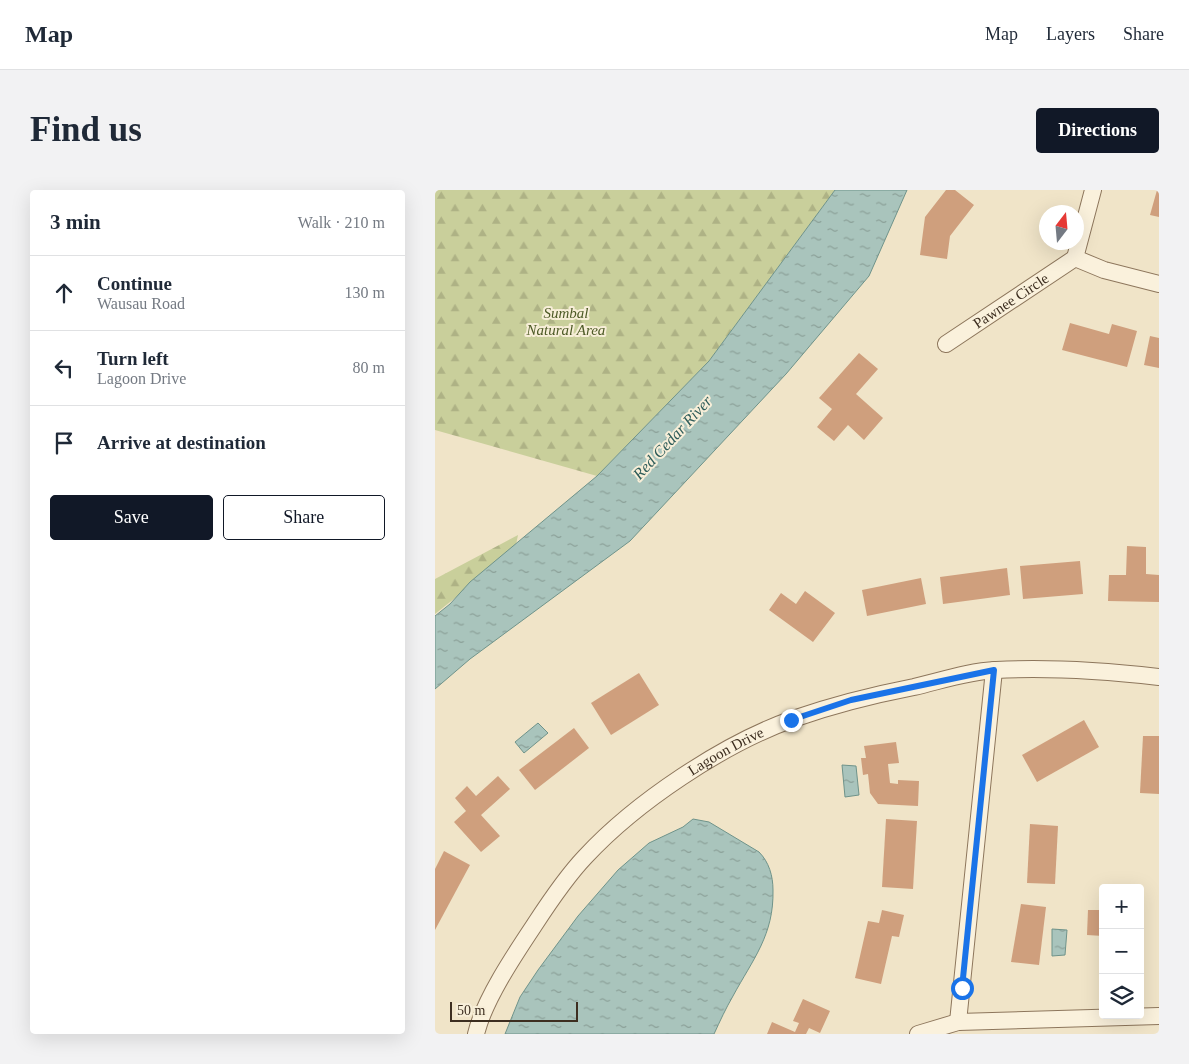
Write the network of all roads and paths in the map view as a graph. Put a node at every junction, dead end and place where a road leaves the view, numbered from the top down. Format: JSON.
{"nodes":[{"id":1,"x":1093,"y":190,"type":"edge"},
{"id":2,"x":1075,"y":258,"type":"junction"},
{"id":3,"x":1159,"y":284,"type":"edge"},
{"id":4,"x":946,"y":344,"type":"dead end"},
{"id":5,"x":994,"y":670,"type":"junction"},
{"id":6,"x":1159,"y":677,"type":"edge"},
{"id":7,"x":1159,"y":1016,"type":"edge"},
{"id":8,"x":958,"y":1022,"type":"junction"},
{"id":9,"x":476,"y":1034,"type":"edge"},
{"id":10,"x":918,"y":1034,"type":"edge"}],
"edges":[{"from":1,"to":2,"type":"street"},
{"from":2,"to":3,"type":"street"},
{"from":2,"to":4,"type":"street","name":"Pawnee Circle"},
{"from":5,"to":6,"type":"street","name":"Lagoon Drive"},
{"from":5,"to":8,"type":"street"},
{"from":5,"to":9,"type":"street","name":"Lagoon Drive"},
{"from":7,"to":8,"type":"street"},
{"from":8,"to":10,"type":"street"}]}
